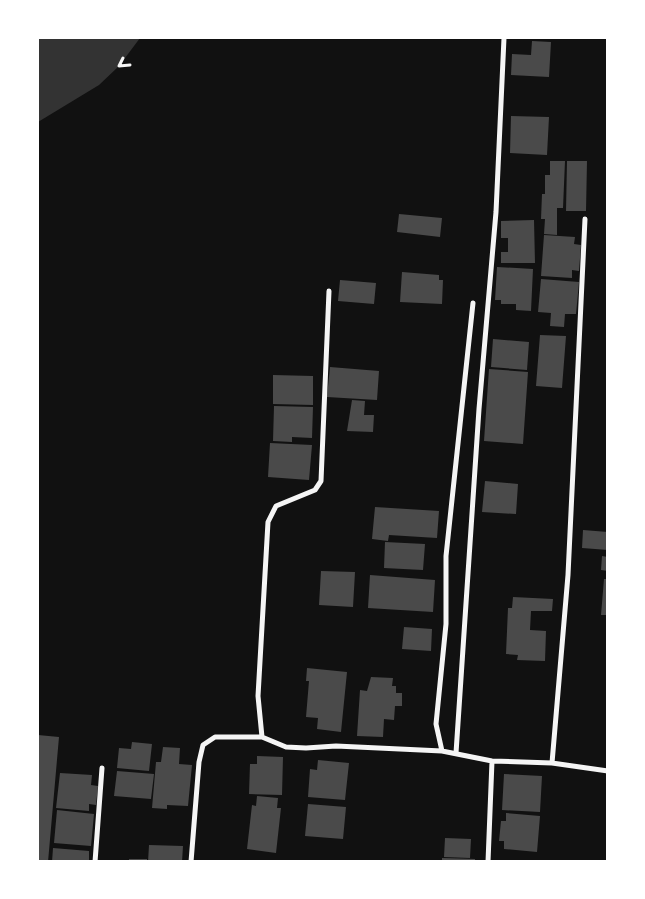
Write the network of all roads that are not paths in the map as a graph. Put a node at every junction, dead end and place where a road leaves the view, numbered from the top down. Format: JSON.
{"nodes":[{"id":1,"x":504,"y":38,"type":"edge"},
{"id":2,"x":585,"y":219,"type":"dead end"},
{"id":3,"x":328,"y":291,"type":"dead end"},
{"id":4,"x":473,"y":303,"type":"dead end"},
{"id":5,"x":262,"y":738,"type":"junction"},
{"id":6,"x":442,"y":751,"type":"junction"},
{"id":7,"x":456,"y":753,"type":"junction"},
{"id":8,"x":492,"y":761,"type":"junction"},
{"id":9,"x":552,"y":763,"type":"junction"},
{"id":10,"x":102,"y":768,"type":"dead end"},
{"id":11,"x":608,"y":771,"type":"edge"},
{"id":12,"x":95,"y":862,"type":"edge"},
{"id":13,"x":191,"y":862,"type":"edge"},
{"id":14,"x":488,"y":862,"type":"edge"}],
"edges":[{"from":1,"to":7,"type":"street"},
{"from":2,"to":9,"type":"street"},
{"from":3,"to":5,"type":"street"},
{"from":4,"to":6,"type":"street"},
{"from":5,"to":6,"type":"street"},
{"from":5,"to":13,"type":"street"},
{"from":6,"to":7,"type":"street"},
{"from":7,"to":8,"type":"street"},
{"from":8,"to":9,"type":"street"},
{"from":8,"to":14,"type":"street"},
{"from":9,"to":11,"type":"street"},
{"from":10,"to":12,"type":"street"}]}
